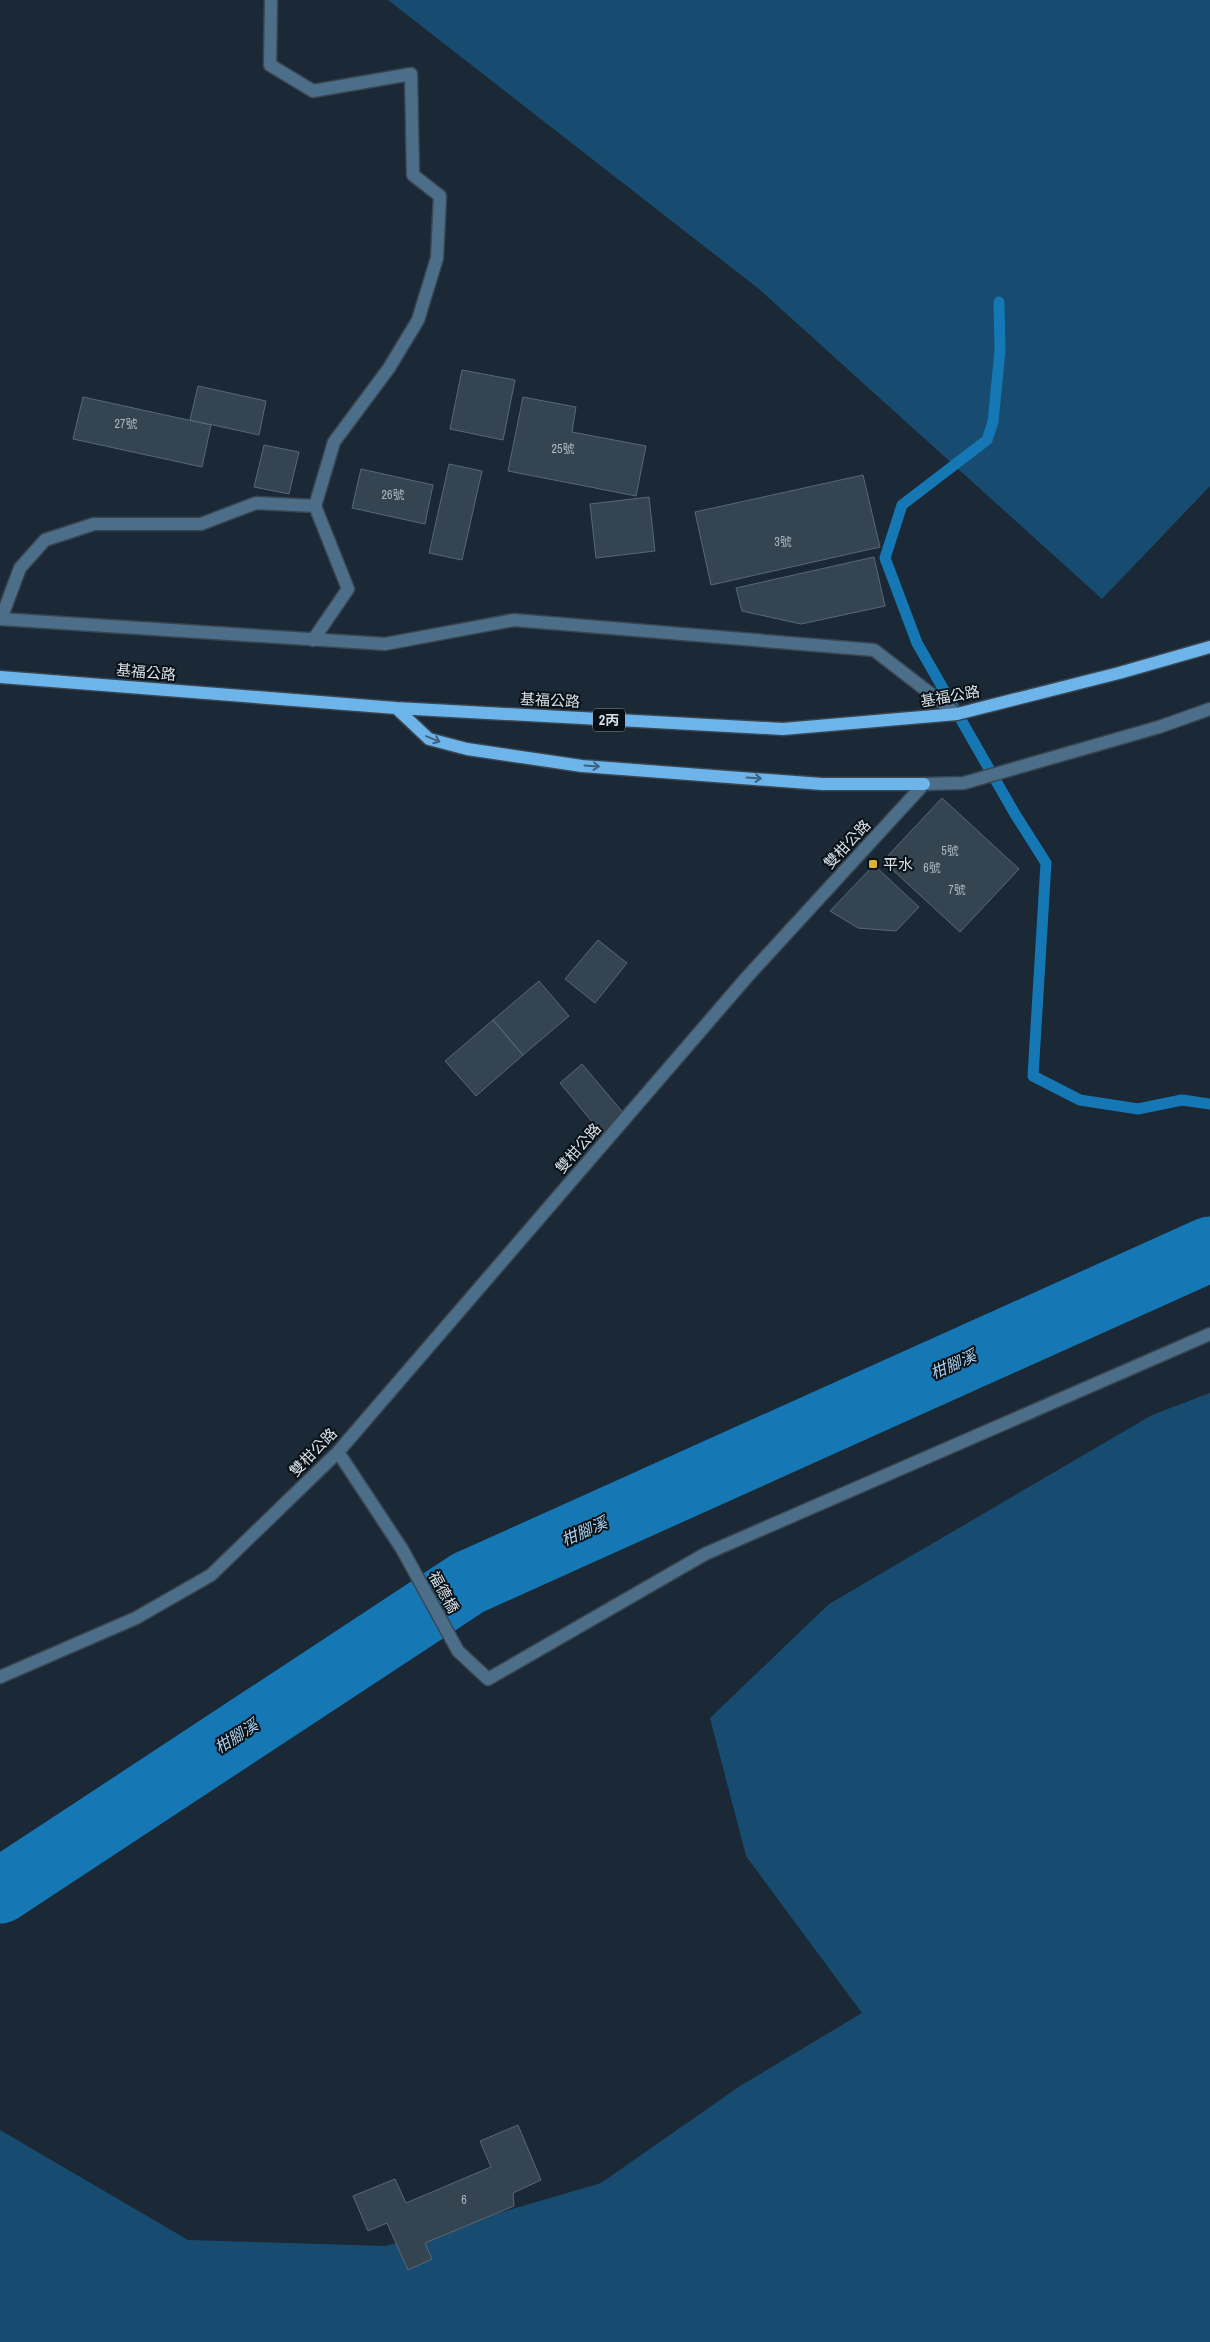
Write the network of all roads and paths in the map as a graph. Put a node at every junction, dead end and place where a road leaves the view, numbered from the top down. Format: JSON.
{"nodes":[{"id":1,"x":271,"y":0,"type":"edge"},
{"id":2,"x":315,"y":506,"type":"junction"},
{"id":3,"x":0,"y":619,"type":"edge"},
{"id":4,"x":313,"y":640,"type":"junction"},
{"id":5,"x":1210,"y":647,"type":"edge"},
{"id":6,"x":0,"y":677,"type":"edge"},
{"id":7,"x":396,"y":708,"type":"junction"},
{"id":8,"x":1210,"y":709,"type":"edge"},
{"id":9,"x":957,"y":714,"type":"junction"},
{"id":10,"x":924,"y":784,"type":"junction"},
{"id":11,"x":1210,"y":1334,"type":"edge"},
{"id":12,"x":338,"y":1452,"type":"junction"},
{"id":13,"x":0,"y":1677,"type":"edge"}],
"edges":[{"from":1,"to":2,"type":"street"},
{"from":2,"to":3,"type":"street"},
{"from":2,"to":4,"type":"street"},
{"from":3,"to":4,"type":"street"},
{"from":4,"to":9,"type":"street"},
{"from":5,"to":9,"type":"main road","name":"基福公路","number":"2丙"},
{"from":6,"to":7,"type":"main road","name":"基福公路","number":"2丙"},
{"from":7,"to":9,"type":"main road","name":"基福公路","number":"2丙"},
{"from":7,"to":10,"type":"main road","one_way":true},
{"from":8,"to":10,"type":"street"},
{"from":10,"to":12,"type":"street","name":"雙柑公路"},
{"from":11,"to":12,"type":"street","name":"福德橋"},
{"from":12,"to":13,"type":"street","name":"雙柑公路"}]}
